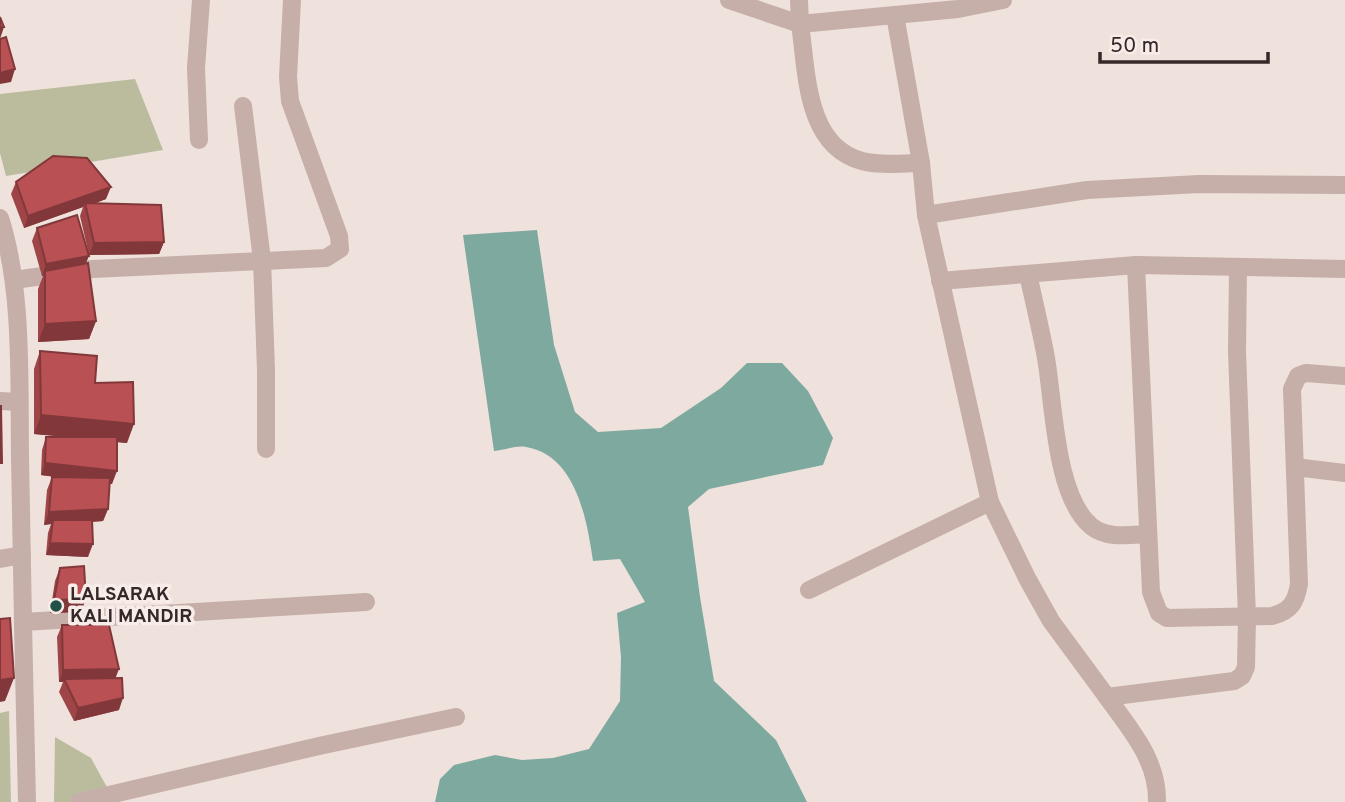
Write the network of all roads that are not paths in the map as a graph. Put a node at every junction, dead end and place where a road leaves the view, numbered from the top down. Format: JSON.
{"nodes":[{"id":1,"x":201,"y":0,"type":"edge"},
{"id":2,"x":292,"y":0,"type":"edge"},
{"id":3,"x":729,"y":0,"type":"edge"},
{"id":4,"x":799,"y":0,"type":"edge"},
{"id":5,"x":1003,"y":0,"type":"edge"},
{"id":6,"x":895,"y":15,"type":"junction"},
{"id":7,"x":800,"y":24,"type":"junction"},
{"id":8,"x":243,"y":106,"type":"dead end"},
{"id":9,"x":199,"y":140,"type":"dead end"},
{"id":10,"x":921,"y":163,"type":"junction"},
{"id":11,"x":1345,"y":185,"type":"edge"},
{"id":12,"x":926,"y":215,"type":"junction"},
{"id":13,"x":0,"y":218,"type":"edge"},
{"id":14,"x":262,"y":260,"type":"junction"},
{"id":15,"x":1136,"y":265,"type":"junction"},
{"id":16,"x":1238,"y":267,"type":"junction"},
{"id":17,"x":1345,"y":270,"type":"edge"},
{"id":18,"x":1028,"y":274,"type":"junction"},
{"id":19,"x":15,"y":280,"type":"junction"},
{"id":20,"x":940,"y":281,"type":"junction"},
{"id":21,"x":1345,"y":376,"type":"edge"},
{"id":22,"x":0,"y":401,"type":"edge"},
{"id":23,"x":19,"y":402,"type":"junction"},
{"id":24,"x":266,"y":449,"type":"dead end"},
{"id":25,"x":1294,"y":467,"type":"junction"},
{"id":26,"x":1345,"y":473,"type":"edge"},
{"id":27,"x":990,"y":502,"type":"junction"},
{"id":28,"x":1148,"y":534,"type":"junction"},
{"id":29,"x":22,"y":555,"type":"junction"},
{"id":30,"x":0,"y":559,"type":"edge"},
{"id":31,"x":808,"y":590,"type":"dead end"},
{"id":32,"x":366,"y":603,"type":"dead end"},
{"id":33,"x":1247,"y":617,"type":"junction"},
{"id":34,"x":23,"y":622,"type":"junction"},
{"id":35,"x":1107,"y":697,"type":"junction"},
{"id":36,"x":456,"y":717,"type":"dead end"},
{"id":37,"x":27,"y":802,"type":"edge"},
{"id":38,"x":79,"y":802,"type":"edge"},
{"id":39,"x":1157,"y":802,"type":"edge"}],
"edges":[{"from":1,"to":9,"type":"street"},
{"from":2,"to":14,"type":"street"},
{"from":3,"to":7,"type":"street"},
{"from":4,"to":7,"type":"street"},
{"from":5,"to":6,"type":"street"},
{"from":6,"to":7,"type":"street"},
{"from":6,"to":10,"type":"street"},
{"from":7,"to":10,"type":"street"},
{"from":8,"to":14,"type":"street"},
{"from":10,"to":12,"type":"street"},
{"from":11,"to":12,"type":"street"},
{"from":12,"to":20,"type":"street"},
{"from":13,"to":19,"type":"street"},
{"from":14,"to":19,"type":"street"},
{"from":14,"to":24,"type":"street"},
{"from":15,"to":16,"type":"street"},
{"from":15,"to":18,"type":"street"},
{"from":15,"to":28,"type":"street"},
{"from":16,"to":17,"type":"street"},
{"from":16,"to":33,"type":"street"},
{"from":18,"to":20,"type":"street"},
{"from":18,"to":28,"type":"street"},
{"from":19,"to":23,"type":"street"},
{"from":20,"to":27,"type":"street"},
{"from":21,"to":25,"type":"street"},
{"from":22,"to":23,"type":"street"},
{"from":23,"to":29,"type":"street"},
{"from":25,"to":26,"type":"street"},
{"from":25,"to":33,"type":"street"},
{"from":27,"to":31,"type":"street"},
{"from":27,"to":35,"type":"street"},
{"from":28,"to":33,"type":"street"},
{"from":29,"to":30,"type":"street"},
{"from":29,"to":34,"type":"street"},
{"from":32,"to":34,"type":"street"},
{"from":33,"to":35,"type":"street"},
{"from":34,"to":37,"type":"street"},
{"from":35,"to":39,"type":"street"},
{"from":36,"to":38,"type":"street"}]}
